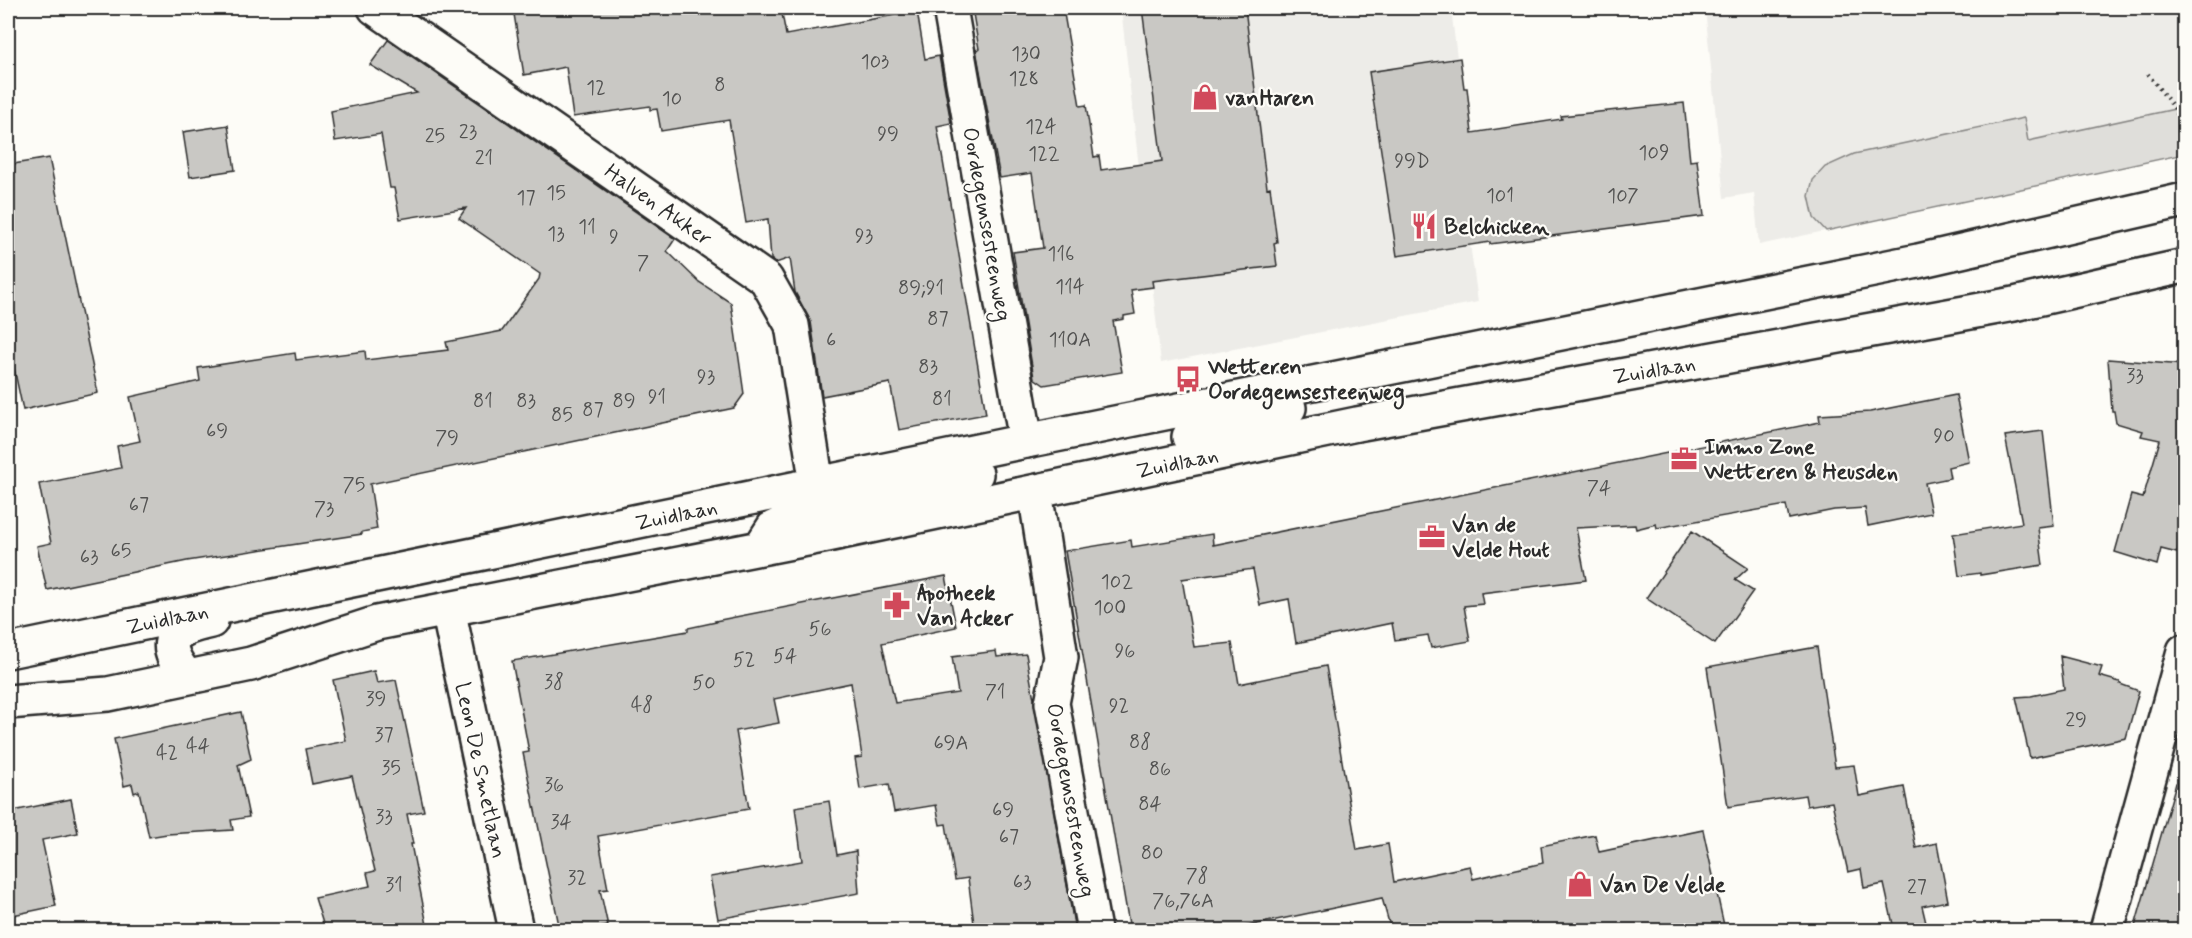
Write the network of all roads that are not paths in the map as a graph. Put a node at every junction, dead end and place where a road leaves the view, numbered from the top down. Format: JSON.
{"nodes":[{"id":1,"x":375,"y":8,"type":"edge"},
{"id":2,"x":950,"y":8,"type":"edge"},
{"id":3,"x":2184,"y":200,"type":"edge"},
{"id":4,"x":2184,"y":266,"type":"edge"},
{"id":5,"x":1364,"y":374,"type":"junction"},
{"id":6,"x":1026,"y":441,"type":"junction"},
{"id":7,"x":1123,"y":474,"type":"junction"},
{"id":8,"x":817,"y":485,"type":"junction"},
{"id":9,"x":1035,"y":492,"type":"junction"},
{"id":10,"x":759,"y":548,"type":"junction"},
{"id":11,"x":326,"y":584,"type":"junction"},
{"id":12,"x":448,"y":609,"type":"junction"},
{"id":13,"x":8,"y":651,"type":"edge"},
{"id":14,"x":2184,"y":651,"type":"edge"},
{"id":15,"x":187,"y":677,"type":"junction"},
{"id":16,"x":8,"y":702,"type":"edge"},
{"id":17,"x":516,"y":930,"type":"edge"},
{"id":18,"x":1094,"y":930,"type":"edge"},
{"id":19,"x":2107,"y":930,"type":"edge"}],
"edges":[{"from":1,"to":8,"type":"main road","name":"Halven Akker"},
{"from":2,"to":6,"type":"main road","name":"Oordegemsesteenweg"},
{"from":3,"to":5,"type":"main road","name":"Zuidlaan"},
{"from":4,"to":7,"type":"main road","name":"Zuidlaan"},
{"from":5,"to":6,"type":"main road","name":"Zuidlaan"},
{"from":5,"to":7,"type":"main road","name":"Zuidlaan"},
{"from":6,"to":8,"type":"main road","name":"Zuidlaan"},
{"from":6,"to":10,"type":"main road"},
{"from":7,"to":9,"type":"main road","name":"Zuidlaan"},
{"from":8,"to":11,"type":"main road","name":"Zuidlaan"},
{"from":9,"to":10,"type":"main road","name":"Zuidlaan"},
{"from":9,"to":18,"type":"main road","name":"Oordegemsesteenweg"},
{"from":10,"to":12,"type":"main road","name":"Zuidlaan"},
{"from":11,"to":13,"type":"main road","name":"Zuidlaan"},
{"from":11,"to":15,"type":"main road","name":"Zuidlaan"},
{"from":12,"to":15,"type":"main road","name":"Zuidlaan"},
{"from":12,"to":17,"type":"main road","name":"Leon De Smetlaan"},
{"from":14,"to":19,"type":"main road"},
{"from":15,"to":16,"type":"main road","name":"Zuidlaan"}]}
